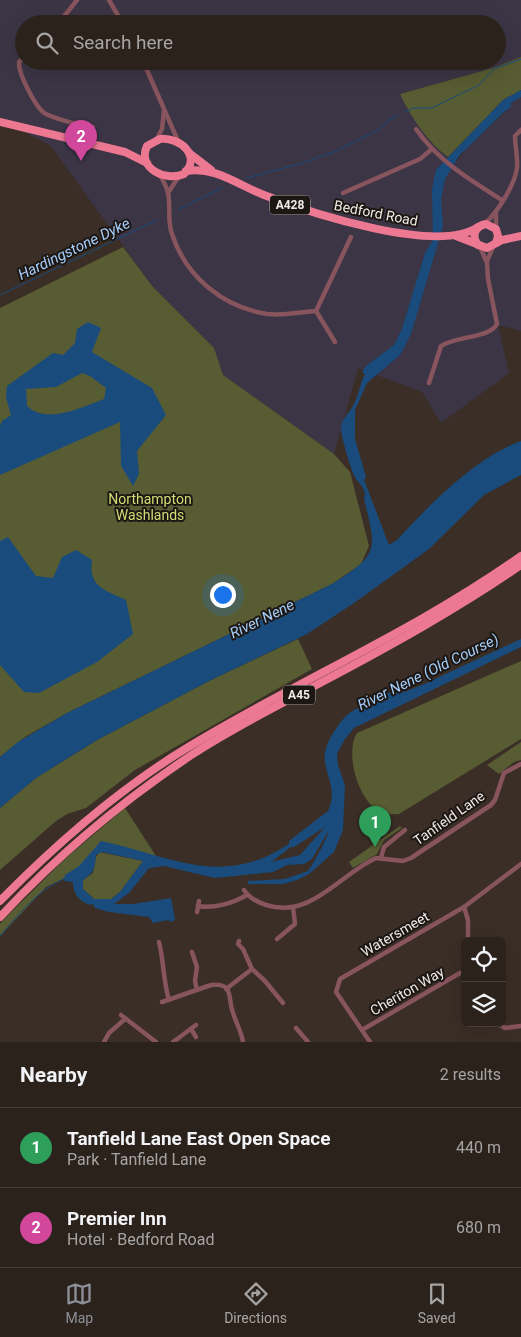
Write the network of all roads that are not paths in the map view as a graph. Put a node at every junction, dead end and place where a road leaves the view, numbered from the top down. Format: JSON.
{"nodes":[{"id":1,"x":77,"y":0,"type":"edge"},
{"id":2,"x":109,"y":0,"type":"edge"},
{"id":3,"x":65,"y":15,"type":"edge"},
{"id":4,"x":118,"y":15,"type":"edge"},
{"id":5,"x":19,"y":70,"type":"edge"},
{"id":6,"x":147,"y":70,"type":"edge"},
{"id":7,"x":164,"y":108,"type":"junction"},
{"id":8,"x":0,"y":122,"type":"edge"},
{"id":9,"x":92,"y":127,"type":"dead end"},
{"id":10,"x":416,"y":129,"type":"dead end"},
{"id":11,"x":521,"y":130,"type":"edge"},
{"id":12,"x":156,"y":140,"type":"junction"},
{"id":13,"x":178,"y":140,"type":"junction"},
{"id":14,"x":147,"y":146,"type":"junction"},
{"id":15,"x":432,"y":149,"type":"junction"},
{"id":16,"x":125,"y":152,"type":"junction"},
{"id":17,"x":189,"y":153,"type":"junction"},
{"id":18,"x":147,"y":163,"type":"junction"},
{"id":19,"x":211,"y":171,"type":"junction"},
{"id":20,"x":186,"y":172,"type":"junction"},
{"id":21,"x":160,"y":176,"type":"junction"},
{"id":22,"x":179,"y":176,"type":"junction"},
{"id":23,"x":168,"y":193,"type":"junction"},
{"id":24,"x":343,"y":193,"type":"dead end"},
{"id":25,"x":502,"y":200,"type":"junction"},
{"id":26,"x":496,"y":211,"type":"junction"},
{"id":27,"x":480,"y":226,"type":"junction"},
{"id":28,"x":496,"y":229,"type":"junction"},
{"id":29,"x":456,"y":236,"type":"junction"},
{"id":30,"x":518,"y":236,"type":"edge"},
{"id":31,"x":351,"y":237,"type":"dead end"},
{"id":32,"x":495,"y":244,"type":"junction"},
{"id":33,"x":479,"y":245,"type":"junction"},
{"id":34,"x":487,"y":263,"type":"junction"},
{"id":35,"x":316,"y":311,"type":"junction"},
{"id":36,"x":335,"y":342,"type":"dead end"},
{"id":37,"x":429,"y":383,"type":"dead end"},
{"id":38,"x":521,"y":556,"type":"edge"},
{"id":39,"x":521,"y":565,"type":"edge"},
{"id":40,"x":521,"y":764,"type":"edge"},
{"id":41,"x":405,"y":830,"type":"dead end"},
{"id":42,"x":381,"y":858,"type":"junction"},
{"id":43,"x":521,"y":864,"type":"edge"},
{"id":44,"x":0,"y":901,"type":"edge"},
{"id":45,"x":293,"y":907,"type":"junction"},
{"id":46,"x":464,"y":907,"type":"junction"},
{"id":47,"x":197,"y":912,"type":"dead end"},
{"id":48,"x":0,"y":917,"type":"edge"},
{"id":49,"x":277,"y":928,"type":"dead end"},
{"id":50,"x":281,"y":934,"type":"junction"},
{"id":51,"x":468,"y":937,"type":"edge"},
{"id":52,"x":277,"y":938,"type":"dead end"},
{"id":53,"x":239,"y":940,"type":"dead end"},
{"id":54,"x":159,"y":942,"type":"dead end"},
{"id":55,"x":161,"y":948,"type":"junction"},
{"id":56,"x":154,"y":950,"type":"dead end"},
{"id":57,"x":192,"y":952,"type":"dead end"},
{"id":58,"x":200,"y":956,"type":"dead end"},
{"id":59,"x":194,"y":958,"type":"junction"},
{"id":60,"x":252,"y":969,"type":"junction"},
{"id":61,"x":461,"y":973,"type":"edge"},
{"id":62,"x":226,"y":989,"type":"junction"},
{"id":63,"x":197,"y":990,"type":"junction"},
{"id":64,"x":169,"y":1000,"type":"junction"},
{"id":65,"x":162,"y":1002,"type":"dead end"},
{"id":66,"x":283,"y":1003,"type":"dead end"},
{"id":67,"x":121,"y":1016,"type":"dead end"},
{"id":68,"x":126,"y":1019,"type":"junction"},
{"id":69,"x":196,"y":1025,"type":"dead end"},
{"id":70,"x":521,"y":1026,"type":"edge"},
{"id":71,"x":503,"y":1027,"type":"edge"},
{"id":72,"x":296,"y":1028,"type":"dead end"},
{"id":73,"x":191,"y":1029,"type":"junction"},
{"id":74,"x":362,"y":1030,"type":"junction"},
{"id":75,"x":300,"y":1032,"type":"junction"},
{"id":76,"x":196,"y":1037,"type":"dead end"},
{"id":77,"x":296,"y":1037,"type":"dead end"},
{"id":78,"x":104,"y":1042,"type":"edge"},
{"id":79,"x":156,"y":1042,"type":"edge"},
{"id":80,"x":173,"y":1042,"type":"edge"},
{"id":81,"x":244,"y":1042,"type":"edge"},
{"id":82,"x":308,"y":1042,"type":"edge"},
{"id":83,"x":370,"y":1042,"type":"edge"}],
"edges":[{"from":1,"to":3,"type":"street"},
{"from":2,"to":4,"type":"street"},
{"from":5,"to":9,"type":"street"},
{"from":6,"to":7,"type":"street"},
{"from":7,"to":12,"type":"street"},
{"from":7,"to":13,"type":"street"},
{"from":8,"to":16,"type":"highway"},
{"from":10,"to":15,"type":"street"},
{"from":11,"to":25,"type":"street"},
{"from":12,"to":13,"type":"highway"},
{"from":12,"to":14,"type":"highway"},
{"from":13,"to":17,"type":"highway"},
{"from":14,"to":16,"type":"highway"},
{"from":14,"to":18,"type":"highway"},
{"from":15,"to":24,"type":"street"},
{"from":15,"to":25,"type":"street"},
{"from":16,"to":18,"type":"highway"},
{"from":17,"to":19,"type":"highway","name":"Bedford Road","number":"A428"},
{"from":17,"to":20,"type":"highway"},
{"from":18,"to":21,"type":"highway"},
{"from":19,"to":20,"type":"highway","name":"Bedford Road","number":"A428"},
{"from":19,"to":29,"type":"highway","name":"Bedford Road","number":"A428"},
{"from":20,"to":22,"type":"highway"},
{"from":21,"to":22,"type":"highway"},
{"from":21,"to":23,"type":"street"},
{"from":22,"to":23,"type":"street"},
{"from":23,"to":35,"type":"street"},
{"from":25,"to":26,"type":"street"},
{"from":26,"to":27,"type":"street"},
{"from":26,"to":28,"type":"street"},
{"from":27,"to":28,"type":"highway"},
{"from":27,"to":29,"type":"highway","name":"Bedford Road","number":"A428"},
{"from":27,"to":33,"type":"highway"},
{"from":28,"to":30,"type":"highway"},
{"from":28,"to":32,"type":"highway"},
{"from":29,"to":33,"type":"highway","name":"Bedford Road","number":"A428"},
{"from":30,"to":32,"type":"highway"},
{"from":31,"to":35,"type":"street"},
{"from":32,"to":33,"type":"highway"},
{"from":32,"to":34,"type":"street"},
{"from":33,"to":34,"type":"street"},
{"from":34,"to":37,"type":"street"},
{"from":35,"to":36,"type":"street"},
{"from":38,"to":44,"type":"highway","number":"A45"},
{"from":39,"to":48,"type":"highway","number":"A45"},
{"from":40,"to":42,"type":"street","name":"Tanfield Lane"},
{"from":41,"to":42,"type":"street"},
{"from":42,"to":45,"type":"street","name":"Tanfield Lane"},
{"from":43,"to":46,"type":"street","name":"Watersmeet"},
{"from":45,"to":47,"type":"street","name":"Tanfield Lane"},
{"from":45,"to":50,"type":"street"},
{"from":46,"to":51,"type":"street"},
{"from":46,"to":74,"type":"street","name":"Watersmeet"},
{"from":49,"to":50,"type":"street"},
{"from":50,"to":52,"type":"street"},
{"from":53,"to":60,"type":"street"},
{"from":54,"to":55,"type":"street"},
{"from":55,"to":56,"type":"street"},
{"from":55,"to":64,"type":"street"},
{"from":57,"to":59,"type":"street"},
{"from":58,"to":59,"type":"street"},
{"from":59,"to":63,"type":"street"},
{"from":60,"to":62,"type":"street"},
{"from":60,"to":66,"type":"street"},
{"from":61,"to":74,"type":"street","name":"Cheriton Way"},
{"from":62,"to":63,"type":"street"},
{"from":62,"to":81,"type":"street"},
{"from":63,"to":64,"type":"street"},
{"from":64,"to":65,"type":"street"},
{"from":67,"to":68,"type":"street"},
{"from":68,"to":78,"type":"street"},
{"from":68,"to":79,"type":"street"},
{"from":69,"to":73,"type":"street"},
{"from":70,"to":71,"type":"street"},
{"from":72,"to":75,"type":"street"},
{"from":73,"to":76,"type":"street"},
{"from":73,"to":80,"type":"street"},
{"from":74,"to":83,"type":"street","name":"Watersmeet"},
{"from":75,"to":77,"type":"street"},
{"from":75,"to":82,"type":"street"}]}
